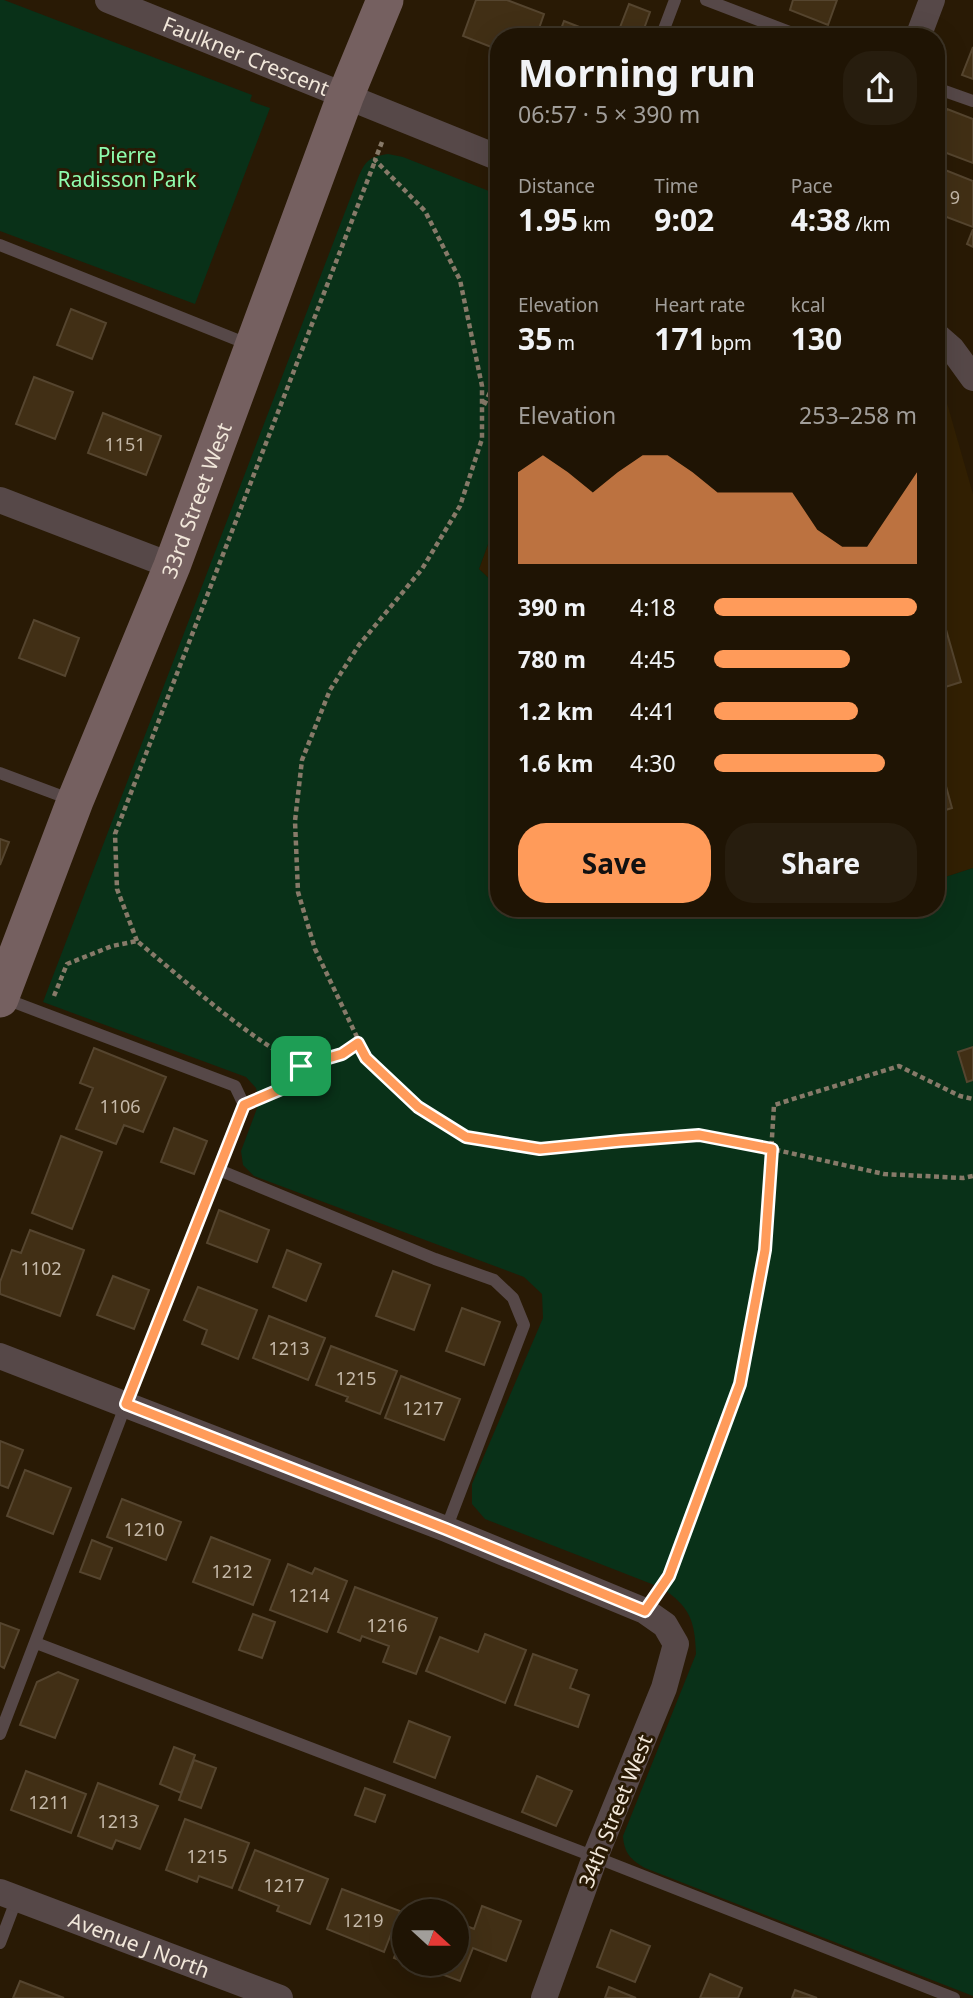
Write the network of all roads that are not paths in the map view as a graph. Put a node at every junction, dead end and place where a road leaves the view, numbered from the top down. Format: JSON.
{"nodes":[{"id":1,"x":108,"y":0,"type":"edge"},
{"id":2,"x":385,"y":0,"type":"edge"},
{"id":3,"x":675,"y":0,"type":"edge"},
{"id":4,"x":706,"y":0,"type":"edge"},
{"id":5,"x":932,"y":0,"type":"edge"},
{"id":6,"x":664,"y":28,"type":"edge"},
{"id":7,"x":779,"y":28,"type":"edge"},
{"id":8,"x":921,"y":28,"type":"edge"},
{"id":9,"x":945,"y":91,"type":"edge"},
{"id":10,"x":345,"y":97,"type":"junction"},
{"id":11,"x":973,"y":101,"type":"edge"},
{"id":12,"x":490,"y":154,"type":"edge"},
{"id":13,"x":0,"y":244,"type":"edge"},
{"id":14,"x":945,"y":343,"type":"edge"},
{"id":15,"x":254,"y":347,"type":"junction"},
{"id":16,"x":973,"y":378,"type":"edge"},
{"id":17,"x":0,"y":500,"type":"edge"},
{"id":18,"x":172,"y":566,"type":"junction"},
{"id":19,"x":0,"y":773,"type":"edge"},
{"id":20,"x":75,"y":801,"type":"junction"},
{"id":21,"x":0,"y":998,"type":"edge"},
{"id":22,"x":219,"y":1170,"type":"junction"},
{"id":23,"x":0,"y":1356,"type":"edge"},
{"id":24,"x":126,"y":1404,"type":"junction"},
{"id":25,"x":446,"y":1529,"type":"junction"},
{"id":26,"x":36,"y":1643,"type":"junction"},
{"id":27,"x":0,"y":1734,"type":"edge"},
{"id":28,"x":595,"y":1857,"type":"junction"},
{"id":29,"x":8,"y":1895,"type":"edge"},
{"id":30,"x":0,"y":1943,"type":"edge"},
{"id":31,"x":280,"y":1998,"type":"edge"},
{"id":32,"x":544,"y":1998,"type":"edge"},
{"id":33,"x":954,"y":1998,"type":"edge"}],
"edges":[{"from":1,"to":10,"type":"street","name":"Faulkner Crescent"},
{"from":2,"to":10,"type":"main road","name":"33rd Street West"},
{"from":3,"to":6,"type":"lane"},
{"from":4,"to":7,"type":"lane"},
{"from":5,"to":8,"type":"street"},
{"from":9,"to":11,"type":"lane"},
{"from":10,"to":12,"type":"street","name":"Faulkner Crescent"},
{"from":10,"to":15,"type":"main road","name":"33rd Street West"},
{"from":13,"to":15,"type":"lane"},
{"from":14,"to":16,"type":"street"},
{"from":15,"to":18,"type":"main road","name":"33rd Street West"},
{"from":17,"to":18,"type":"street"},
{"from":18,"to":20,"type":"main road","name":"33rd Street West"},
{"from":19,"to":20,"type":"lane"},
{"from":20,"to":21,"type":"main road","name":"33rd Street West"},
{"from":21,"to":22,"type":"lane"},
{"from":22,"to":24,"type":"lane"},
{"from":22,"to":25,"type":"lane"},
{"from":23,"to":24,"type":"street"},
{"from":24,"to":25,"type":"street"},
{"from":24,"to":26,"type":"lane"},
{"from":25,"to":28,"type":"street","name":"34th Street West"},
{"from":26,"to":27,"type":"lane"},
{"from":26,"to":28,"type":"lane"},
{"from":28,"to":32,"type":"street","name":"34th Street West"},
{"from":28,"to":33,"type":"lane"},
{"from":29,"to":30,"type":"lane"},
{"from":29,"to":31,"type":"street","name":"Avenue J North"}]}
